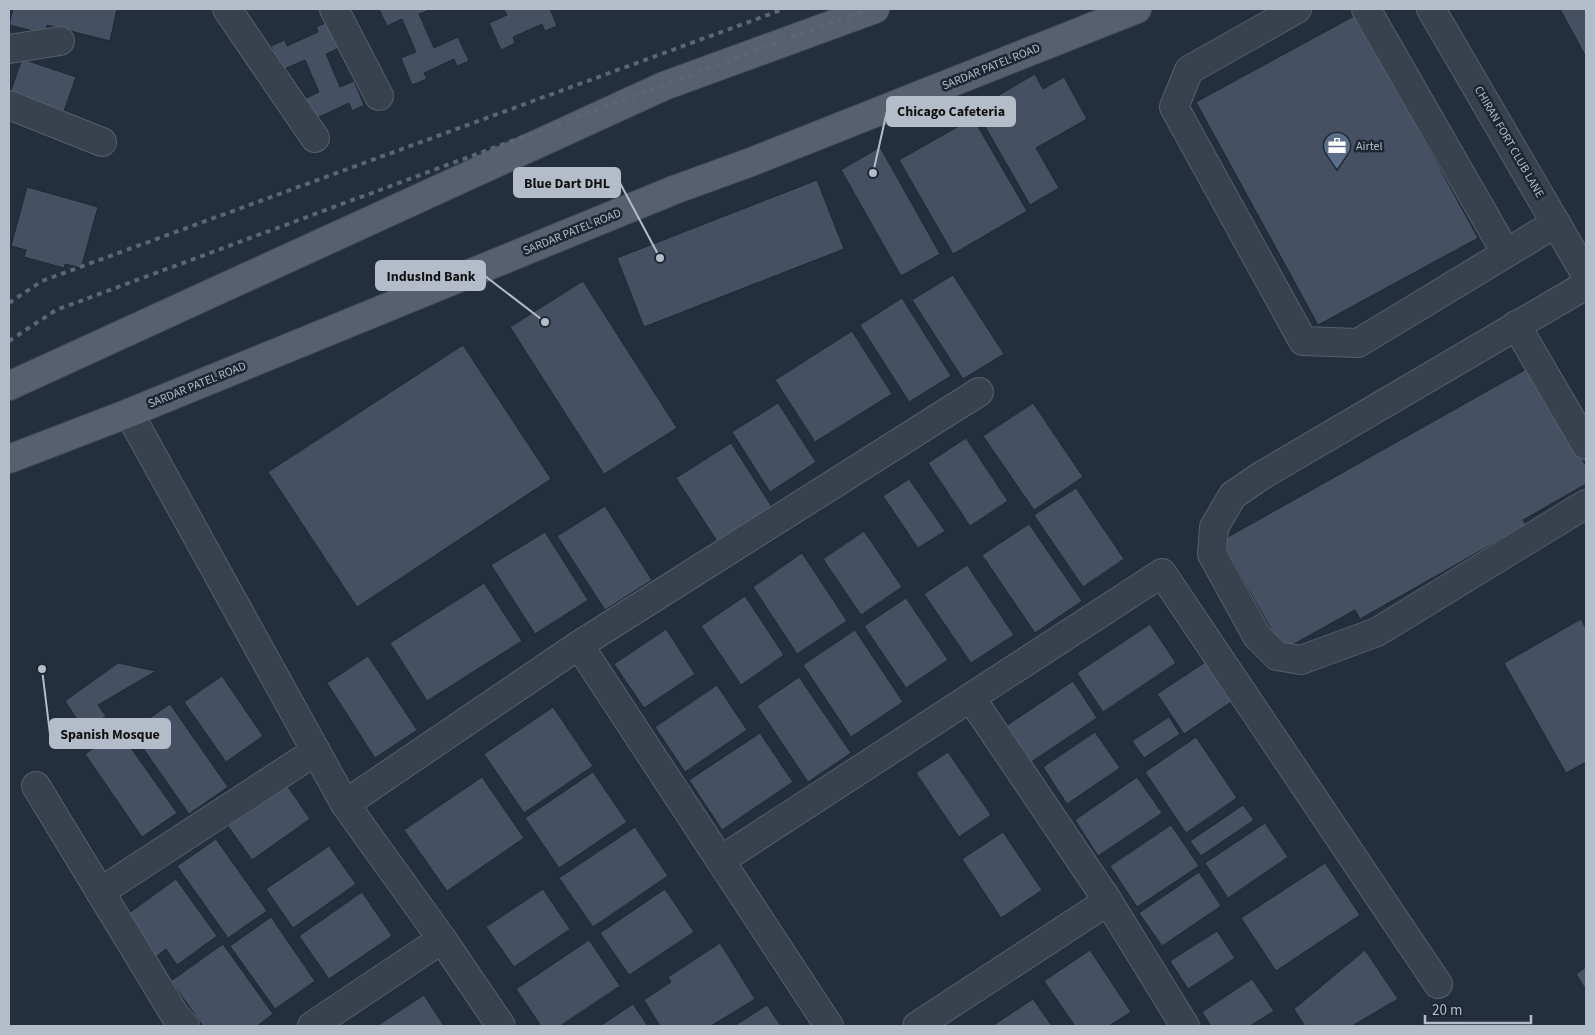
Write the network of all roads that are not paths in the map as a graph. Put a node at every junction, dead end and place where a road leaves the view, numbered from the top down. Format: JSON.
{"nodes":[{"id":1,"x":227,"y":9,"type":"edge"},
{"id":2,"x":334,"y":9,"type":"edge"},
{"id":3,"x":875,"y":9,"type":"edge"},
{"id":4,"x":1137,"y":9,"type":"edge"},
{"id":5,"x":1297,"y":9,"type":"edge"},
{"id":6,"x":1366,"y":9,"type":"edge"},
{"id":7,"x":1432,"y":9,"type":"edge"},
{"id":8,"x":60,"y":41,"type":"dead end"},
{"id":9,"x":9,"y":49,"type":"edge"},
{"id":10,"x":379,"y":96,"type":"dead end"},
{"id":11,"x":9,"y":105,"type":"edge"},
{"id":12,"x":315,"y":138,"type":"dead end"},
{"id":13,"x":102,"y":142,"type":"dead end"},
{"id":14,"x":1556,"y":223,"type":"junction"},
{"id":15,"x":1506,"y":253,"type":"junction"},
{"id":16,"x":1586,"y":275,"type":"edge"},
{"id":17,"x":1586,"y":285,"type":"edge"},
{"id":18,"x":1516,"y":325,"type":"junction"},
{"id":19,"x":9,"y":386,"type":"edge"},
{"id":20,"x":979,"y":392,"type":"dead end"},
{"id":21,"x":129,"y":413,"type":"junction"},
{"id":22,"x":1586,"y":444,"type":"edge"},
{"id":23,"x":9,"y":459,"type":"edge"},
{"id":24,"x":1586,"y":504,"type":"edge"},
{"id":25,"x":579,"y":645,"type":"junction"},
{"id":26,"x":971,"y":698,"type":"junction"},
{"id":27,"x":316,"y":752,"type":"junction"},
{"id":28,"x":36,"y":786,"type":"dead end"},
{"id":29,"x":345,"y":804,"type":"junction"},
{"id":30,"x":720,"y":860,"type":"junction"},
{"id":31,"x":100,"y":892,"type":"junction"},
{"id":32,"x":1108,"y":901,"type":"junction"},
{"id":33,"x":442,"y":939,"type":"junction"},
{"id":34,"x":1438,"y":984,"type":"dead end"},
{"id":35,"x":185,"y":1026,"type":"edge"},
{"id":36,"x":312,"y":1026,"type":"edge"},
{"id":37,"x":501,"y":1026,"type":"edge"},
{"id":38,"x":829,"y":1026,"type":"edge"},
{"id":39,"x":916,"y":1026,"type":"edge"},
{"id":40,"x":1185,"y":1026,"type":"edge"}],
"edges":[{"from":1,"to":12,"type":"street"},
{"from":2,"to":10,"type":"street"},
{"from":3,"to":19,"type":"main road"},
{"from":4,"to":21,"type":"main road","name":"SARDAR PATEL ROAD"},
{"from":5,"to":15,"type":"street"},
{"from":6,"to":15,"type":"street"},
{"from":7,"to":14,"type":"street","name":"CHIRAN FORT CLUB LANE"},
{"from":8,"to":9,"type":"street"},
{"from":11,"to":13,"type":"street"},
{"from":14,"to":15,"type":"street"},
{"from":14,"to":16,"type":"street","name":"CHIRAN FORT CLUB LANE"},
{"from":17,"to":18,"type":"street"},
{"from":18,"to":22,"type":"street"},
{"from":18,"to":24,"type":"street"},
{"from":20,"to":25,"type":"street"},
{"from":21,"to":23,"type":"main road","name":"SARDAR PATEL ROAD"},
{"from":21,"to":27,"type":"street"},
{"from":25,"to":29,"type":"street"},
{"from":25,"to":30,"type":"street"},
{"from":26,"to":30,"type":"street"},
{"from":26,"to":32,"type":"street"},
{"from":26,"to":34,"type":"street"},
{"from":27,"to":29,"type":"street"},
{"from":27,"to":31,"type":"street"},
{"from":28,"to":31,"type":"street"},
{"from":29,"to":33,"type":"street"},
{"from":30,"to":38,"type":"street"},
{"from":31,"to":35,"type":"street"},
{"from":32,"to":39,"type":"street"},
{"from":32,"to":40,"type":"street"},
{"from":33,"to":36,"type":"street"},
{"from":33,"to":37,"type":"street"}]}
